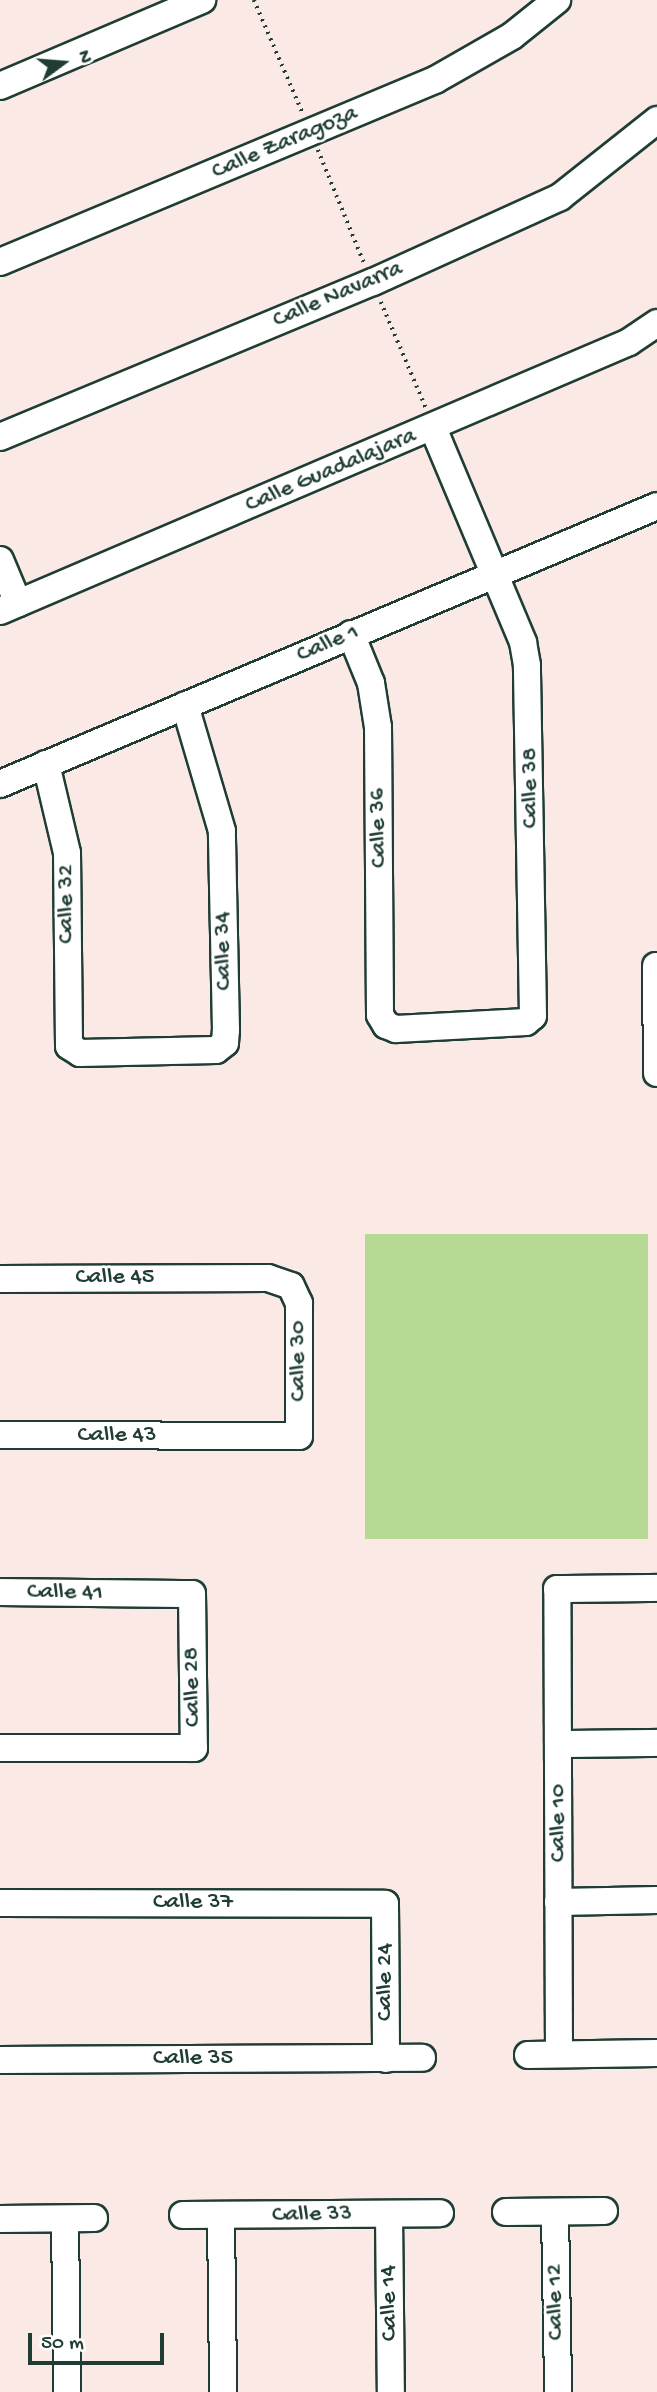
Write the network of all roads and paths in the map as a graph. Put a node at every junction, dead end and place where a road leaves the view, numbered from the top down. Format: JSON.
{"nodes":[{"id":1,"x":202,"y":0,"type":"edge"},
{"id":2,"x":254,"y":0,"type":"edge"},
{"id":3,"x":557,"y":0,"type":"edge"},
{"id":4,"x":0,"y":86,"type":"edge"},
{"id":5,"x":657,"y":120,"type":"edge"},
{"id":6,"x":311,"y":133,"type":"junction"},
{"id":7,"x":0,"y":262,"type":"edge"},
{"id":8,"x":373,"y":282,"type":"junction"},
{"id":9,"x":657,"y":323,"type":"edge"},
{"id":10,"x":433,"y":428,"type":"junction"},
{"id":11,"x":0,"y":437,"type":"edge"},
{"id":12,"x":657,"y":506,"type":"edge"},
{"id":13,"x":0,"y":560,"type":"edge"},
{"id":14,"x":496,"y":574,"type":"junction"},
{"id":15,"x":9,"y":607,"type":"edge"},
{"id":16,"x":351,"y":634,"type":"junction"},
{"id":17,"x":186,"y":705,"type":"junction"},
{"id":18,"x":46,"y":764,"type":"junction"},
{"id":19,"x":0,"y":784,"type":"edge"},
{"id":20,"x":656,"y":966,"type":"edge"},
{"id":21,"x":386,"y":1025,"type":"joint"},
{"id":22,"x":69,"y":1046,"type":"joint"},
{"id":23,"x":657,"y":1073,"type":"edge"},
{"id":24,"x":230,"y":1278,"type":"joint"},
{"id":25,"x":0,"y":1279,"type":"edge"},
{"id":26,"x":0,"y":1435,"type":"edge"},
{"id":27,"x":233,"y":1436,"type":"joint"},
{"id":28,"x":657,"y":1588,"type":"edge"},
{"id":29,"x":0,"y":1592,"type":"edge"},
{"id":30,"x":131,"y":1594,"type":"joint"},
{"id":31,"x":657,"y":1743,"type":"edge"},
{"id":32,"x":559,"y":1744,"type":"junction"},
{"id":33,"x":0,"y":1748,"type":"edge"},
{"id":34,"x":657,"y":1900,"type":"edge"},
{"id":35,"x":558,"y":1902,"type":"junction"},
{"id":36,"x":0,"y":1903,"type":"edge"},
{"id":37,"x":385,"y":1904,"type":"joint"},
{"id":38,"x":657,"y":2053,"type":"edge"},
{"id":39,"x":559,"y":2054,"type":"junction"},
{"id":40,"x":528,"y":2055,"type":"dead end"},
{"id":41,"x":422,"y":2058,"type":"dead end"},
{"id":42,"x":386,"y":2059,"type":"junction"},
{"id":43,"x":0,"y":2060,"type":"edge"},
{"id":44,"x":555,"y":2211,"type":"junction"},
{"id":45,"x":604,"y":2211,"type":"dead end"},
{"id":46,"x":506,"y":2212,"type":"dead end"},
{"id":47,"x":440,"y":2213,"type":"dead end"},
{"id":48,"x":389,"y":2214,"type":"junction"},
{"id":49,"x":183,"y":2215,"type":"dead end"},
{"id":50,"x":221,"y":2217,"type":"junction"},
{"id":51,"x":65,"y":2218,"type":"junction"},
{"id":52,"x":94,"y":2218,"type":"dead end"},
{"id":53,"x":0,"y":2219,"type":"edge"},
{"id":54,"x":67,"y":2392,"type":"edge"},
{"id":55,"x":223,"y":2392,"type":"edge"},
{"id":56,"x":391,"y":2392,"type":"edge"},
{"id":57,"x":558,"y":2392,"type":"edge"}],
"edges":[{"from":1,"to":4,"type":"street"},
{"from":2,"to":6,"type":"path"},
{"from":3,"to":6,"type":"street","name":"Calle Zaragoza"},
{"from":5,"to":8,"type":"street","name":"Calle Navarra"},
{"from":6,"to":7,"type":"street","name":"Calle Zaragoza"},
{"from":6,"to":8,"type":"path"},
{"from":8,"to":10,"type":"path"},
{"from":8,"to":11,"type":"street","name":"Calle Navarra"},
{"from":9,"to":10,"type":"street","name":"Calle Guadalajara"},
{"from":10,"to":14,"type":"street","name":"Calle 38"},
{"from":10,"to":15,"type":"street","name":"Calle Guadalajara"},
{"from":12,"to":14,"type":"street","name":"Calle 1"},
{"from":13,"to":15,"type":"street"},
{"from":14,"to":16,"type":"street","name":"Calle 1"},
{"from":14,"to":21,"type":"street","name":"Calle 38"},
{"from":16,"to":17,"type":"street","name":"Calle 1"},
{"from":16,"to":21,"type":"street","name":"Calle 36"},
{"from":17,"to":18,"type":"street","name":"Calle 1"},
{"from":17,"to":22,"type":"street","name":"Calle 34"},
{"from":18,"to":19,"type":"street","name":"Calle 1"},
{"from":18,"to":22,"type":"street","name":"Calle 32"},
{"from":20,"to":23,"type":"street"},
{"from":24,"to":25,"type":"street","name":"Calle 45"},
{"from":24,"to":27,"type":"street","name":"Calle 30"},
{"from":26,"to":27,"type":"street","name":"Calle 43"},
{"from":28,"to":32,"type":"street","name":"Calle 10"},
{"from":29,"to":30,"type":"street","name":"Calle 41"},
{"from":30,"to":33,"type":"street","name":"Calle 28"},
{"from":31,"to":32,"type":"street"},
{"from":32,"to":35,"type":"street","name":"Calle 10"},
{"from":34,"to":35,"type":"street"},
{"from":35,"to":39,"type":"street","name":"Calle 10"},
{"from":36,"to":37,"type":"street","name":"Calle 37"},
{"from":37,"to":42,"type":"street","name":"Calle 24"},
{"from":38,"to":39,"type":"street"},
{"from":39,"to":40,"type":"street"},
{"from":41,"to":42,"type":"street","name":"Calle 35"},
{"from":42,"to":43,"type":"street","name":"Calle 35"},
{"from":44,"to":45,"type":"street"},
{"from":44,"to":46,"type":"street"},
{"from":44,"to":57,"type":"street","name":"Calle 12"},
{"from":47,"to":48,"type":"street","name":"Calle 33"},
{"from":48,"to":50,"type":"street","name":"Calle 33"},
{"from":48,"to":56,"type":"street","name":"Calle 14"},
{"from":49,"to":50,"type":"street","name":"Calle 33"},
{"from":50,"to":55,"type":"street"},
{"from":51,"to":52,"type":"street"},
{"from":51,"to":53,"type":"street"},
{"from":51,"to":54,"type":"street"}]}
